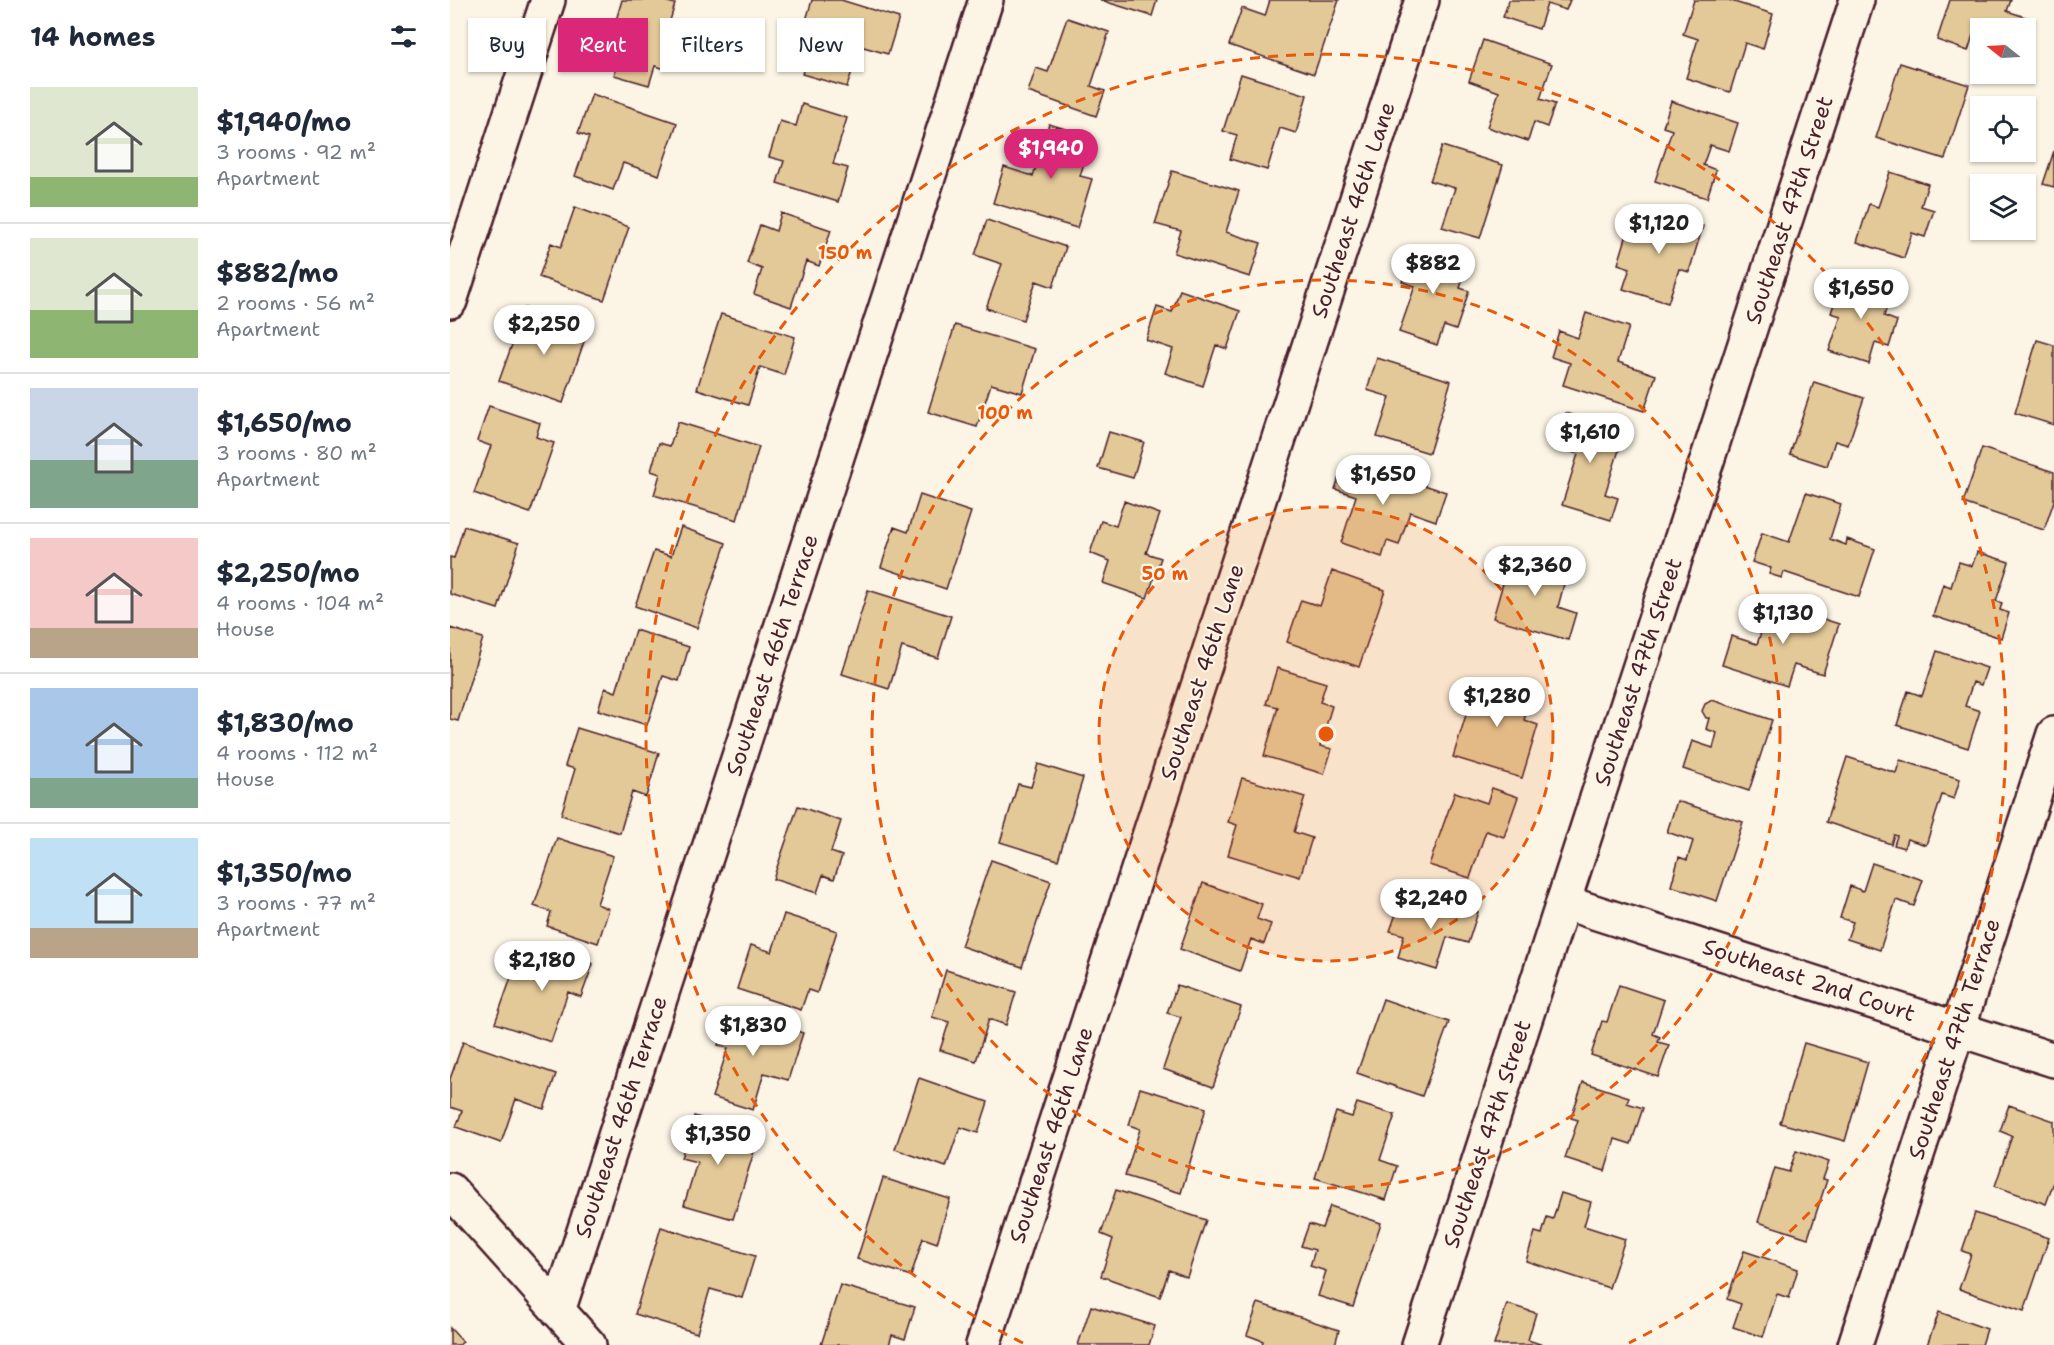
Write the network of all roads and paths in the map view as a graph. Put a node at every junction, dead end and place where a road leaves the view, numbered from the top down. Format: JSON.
{"nodes":[{"id":1,"x":548,"y":0,"type":"edge"},
{"id":2,"x":986,"y":0,"type":"edge"},
{"id":3,"x":1422,"y":0,"type":"edge"},
{"id":4,"x":1857,"y":0,"type":"edge"},
{"id":5,"x":450,"y":300,"type":"edge"},
{"id":6,"x":2054,"y":734,"type":"edge"},
{"id":7,"x":1563,"y":902,"type":"junction"},
{"id":8,"x":1958,"y":1028,"type":"junction"},
{"id":9,"x":2054,"y":1060,"type":"edge"},
{"id":10,"x":450,"y":1190,"type":"edge"},
{"id":11,"x":558,"y":1311,"type":"junction"},
{"id":12,"x":589,"y":1345,"type":"edge"},
{"id":13,"x":983,"y":1345,"type":"edge"},
{"id":14,"x":1419,"y":1345,"type":"edge"},
{"id":15,"x":1855,"y":1345,"type":"edge"}],
"edges":[{"from":1,"to":5,"type":"street"},
{"from":2,"to":11,"type":"street","name":"Southeast 46th Terrace"},
{"from":3,"to":13,"type":"street","name":"Southeast 46th Lane"},
{"from":4,"to":7,"type":"street","name":"Southeast 47th Street"},
{"from":6,"to":8,"type":"street","name":"Southeast 47th Terrace"},
{"from":7,"to":8,"type":"street","name":"Southeast 2nd Court"},
{"from":7,"to":14,"type":"street","name":"Southeast 47th Street"},
{"from":8,"to":9,"type":"street","name":"Southeast 2nd Court"},
{"from":8,"to":15,"type":"street","name":"Southeast 47th Terrace"},
{"from":10,"to":11,"type":"street"},
{"from":11,"to":12,"type":"street"}]}
